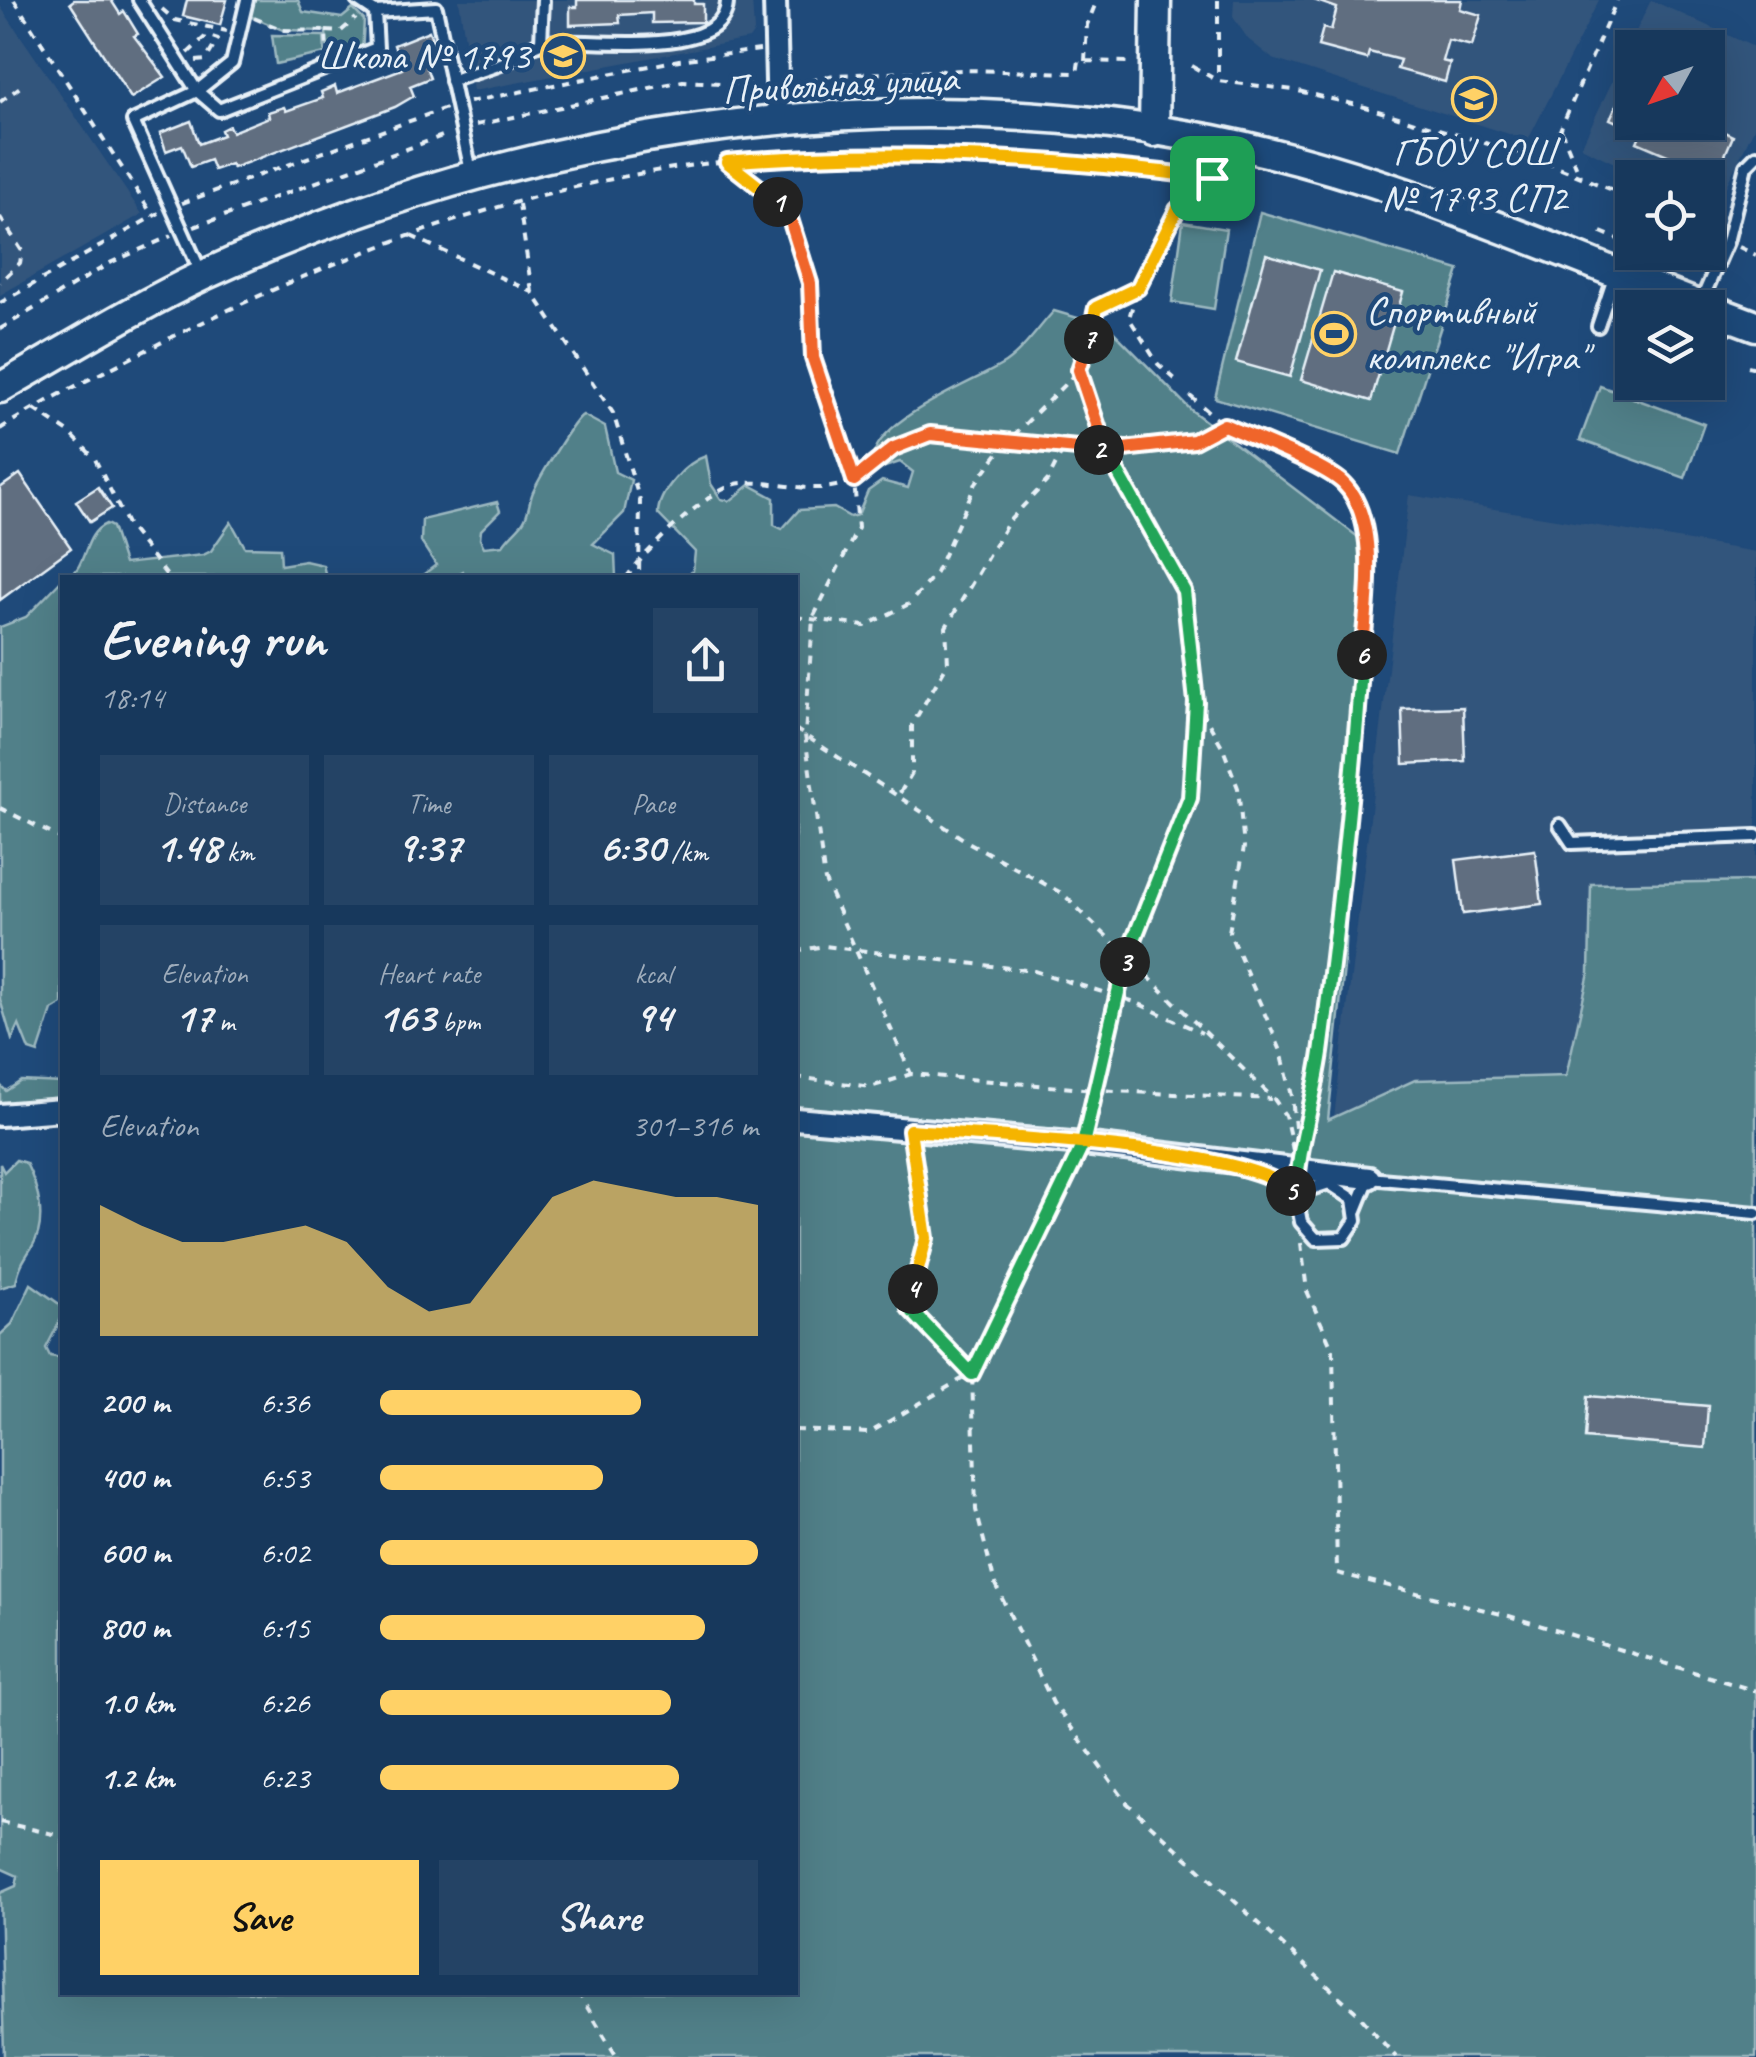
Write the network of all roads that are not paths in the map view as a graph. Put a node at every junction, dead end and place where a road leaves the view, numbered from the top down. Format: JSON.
{"nodes":[{"id":1,"x":247,"y":0,"type":"edge"},
{"id":2,"x":357,"y":0,"type":"edge"},
{"id":3,"x":543,"y":0,"type":"edge"},
{"id":4,"x":727,"y":0,"type":"edge"},
{"id":5,"x":775,"y":0,"type":"edge"},
{"id":6,"x":1156,"y":0,"type":"edge"},
{"id":7,"x":141,"y":4,"type":"edge"},
{"id":8,"x":372,"y":6,"type":"edge"},
{"id":9,"x":541,"y":42,"type":"junction"},
{"id":10,"x":451,"y":81,"type":"junction"},
{"id":11,"x":197,"y":91,"type":"junction"},
{"id":12,"x":778,"y":122,"type":"junction"},
{"id":13,"x":1154,"y":132,"type":"junction"},
{"id":14,"x":1756,"y":156,"type":"edge"},
{"id":15,"x":472,"y":176,"type":"junction"},
{"id":16,"x":1616,"y":271,"type":"junction"},
{"id":17,"x":202,"y":276,"type":"junction"},
{"id":18,"x":1663,"y":290,"type":"edge"},
{"id":19,"x":1711,"y":290,"type":"edge"},
{"id":20,"x":1725,"y":314,"type":"edge"},
{"id":21,"x":1598,"y":326,"type":"dead end"},
{"id":22,"x":1756,"y":326,"type":"edge"},
{"id":23,"x":0,"y":388,"type":"edge"},
{"id":24,"x":1560,"y":824,"type":"dead end"},
{"id":25,"x":1756,"y":836,"type":"edge"},
{"id":26,"x":60,"y":1110,"type":"edge"},
{"id":27,"x":0,"y":1115,"type":"edge"},
{"id":28,"x":798,"y":1120,"type":"edge"},
{"id":29,"x":1242,"y":1166,"type":"junction"},
{"id":30,"x":1369,"y":1178,"type":"junction"},
{"id":31,"x":1299,"y":1209,"type":"junction"},
{"id":32,"x":1356,"y":1210,"type":"junction"},
{"id":33,"x":1756,"y":1214,"type":"edge"}],
"edges":[{"from":1,"to":11,"type":"lane"},
{"from":2,"to":8,"type":"lane"},
{"from":3,"to":9,"type":"lane"},
{"from":4,"to":9,"type":"lane"},
{"from":5,"to":12,"type":"street"},
{"from":6,"to":13,"type":"main road"},
{"from":7,"to":11,"type":"lane"},
{"from":8,"to":10,"type":"lane"},
{"from":8,"to":11,"type":"lane"},
{"from":9,"to":10,"type":"lane"},
{"from":10,"to":15,"type":"lane"},
{"from":11,"to":17,"type":"lane"},
{"from":12,"to":13,"type":"main road","name":"Привольная улица"},
{"from":12,"to":15,"type":"main road","name":"Привольная улица"},
{"from":13,"to":16,"type":"main road","name":"Привольная улица"},
{"from":14,"to":19,"type":"lane"},
{"from":15,"to":17,"type":"main road","name":"Привольная улица"},
{"from":16,"to":18,"type":"main road","name":"Привольная улица"},
{"from":16,"to":21,"type":"lane"},
{"from":17,"to":23,"type":"main road","name":"Привольная улица"},
{"from":20,"to":22,"type":"main road","name":"Привольная улица"},
{"from":24,"to":25,"type":"lane"},
{"from":26,"to":27,"type":"street"},
{"from":28,"to":29,"type":"street"},
{"from":29,"to":30,"type":"street"},
{"from":29,"to":31,"type":"lane"},
{"from":30,"to":32,"type":"lane"},
{"from":30,"to":33,"type":"lane"},
{"from":31,"to":32,"type":"lane"},
{"from":31,"to":32,"type":"lane"}]}
